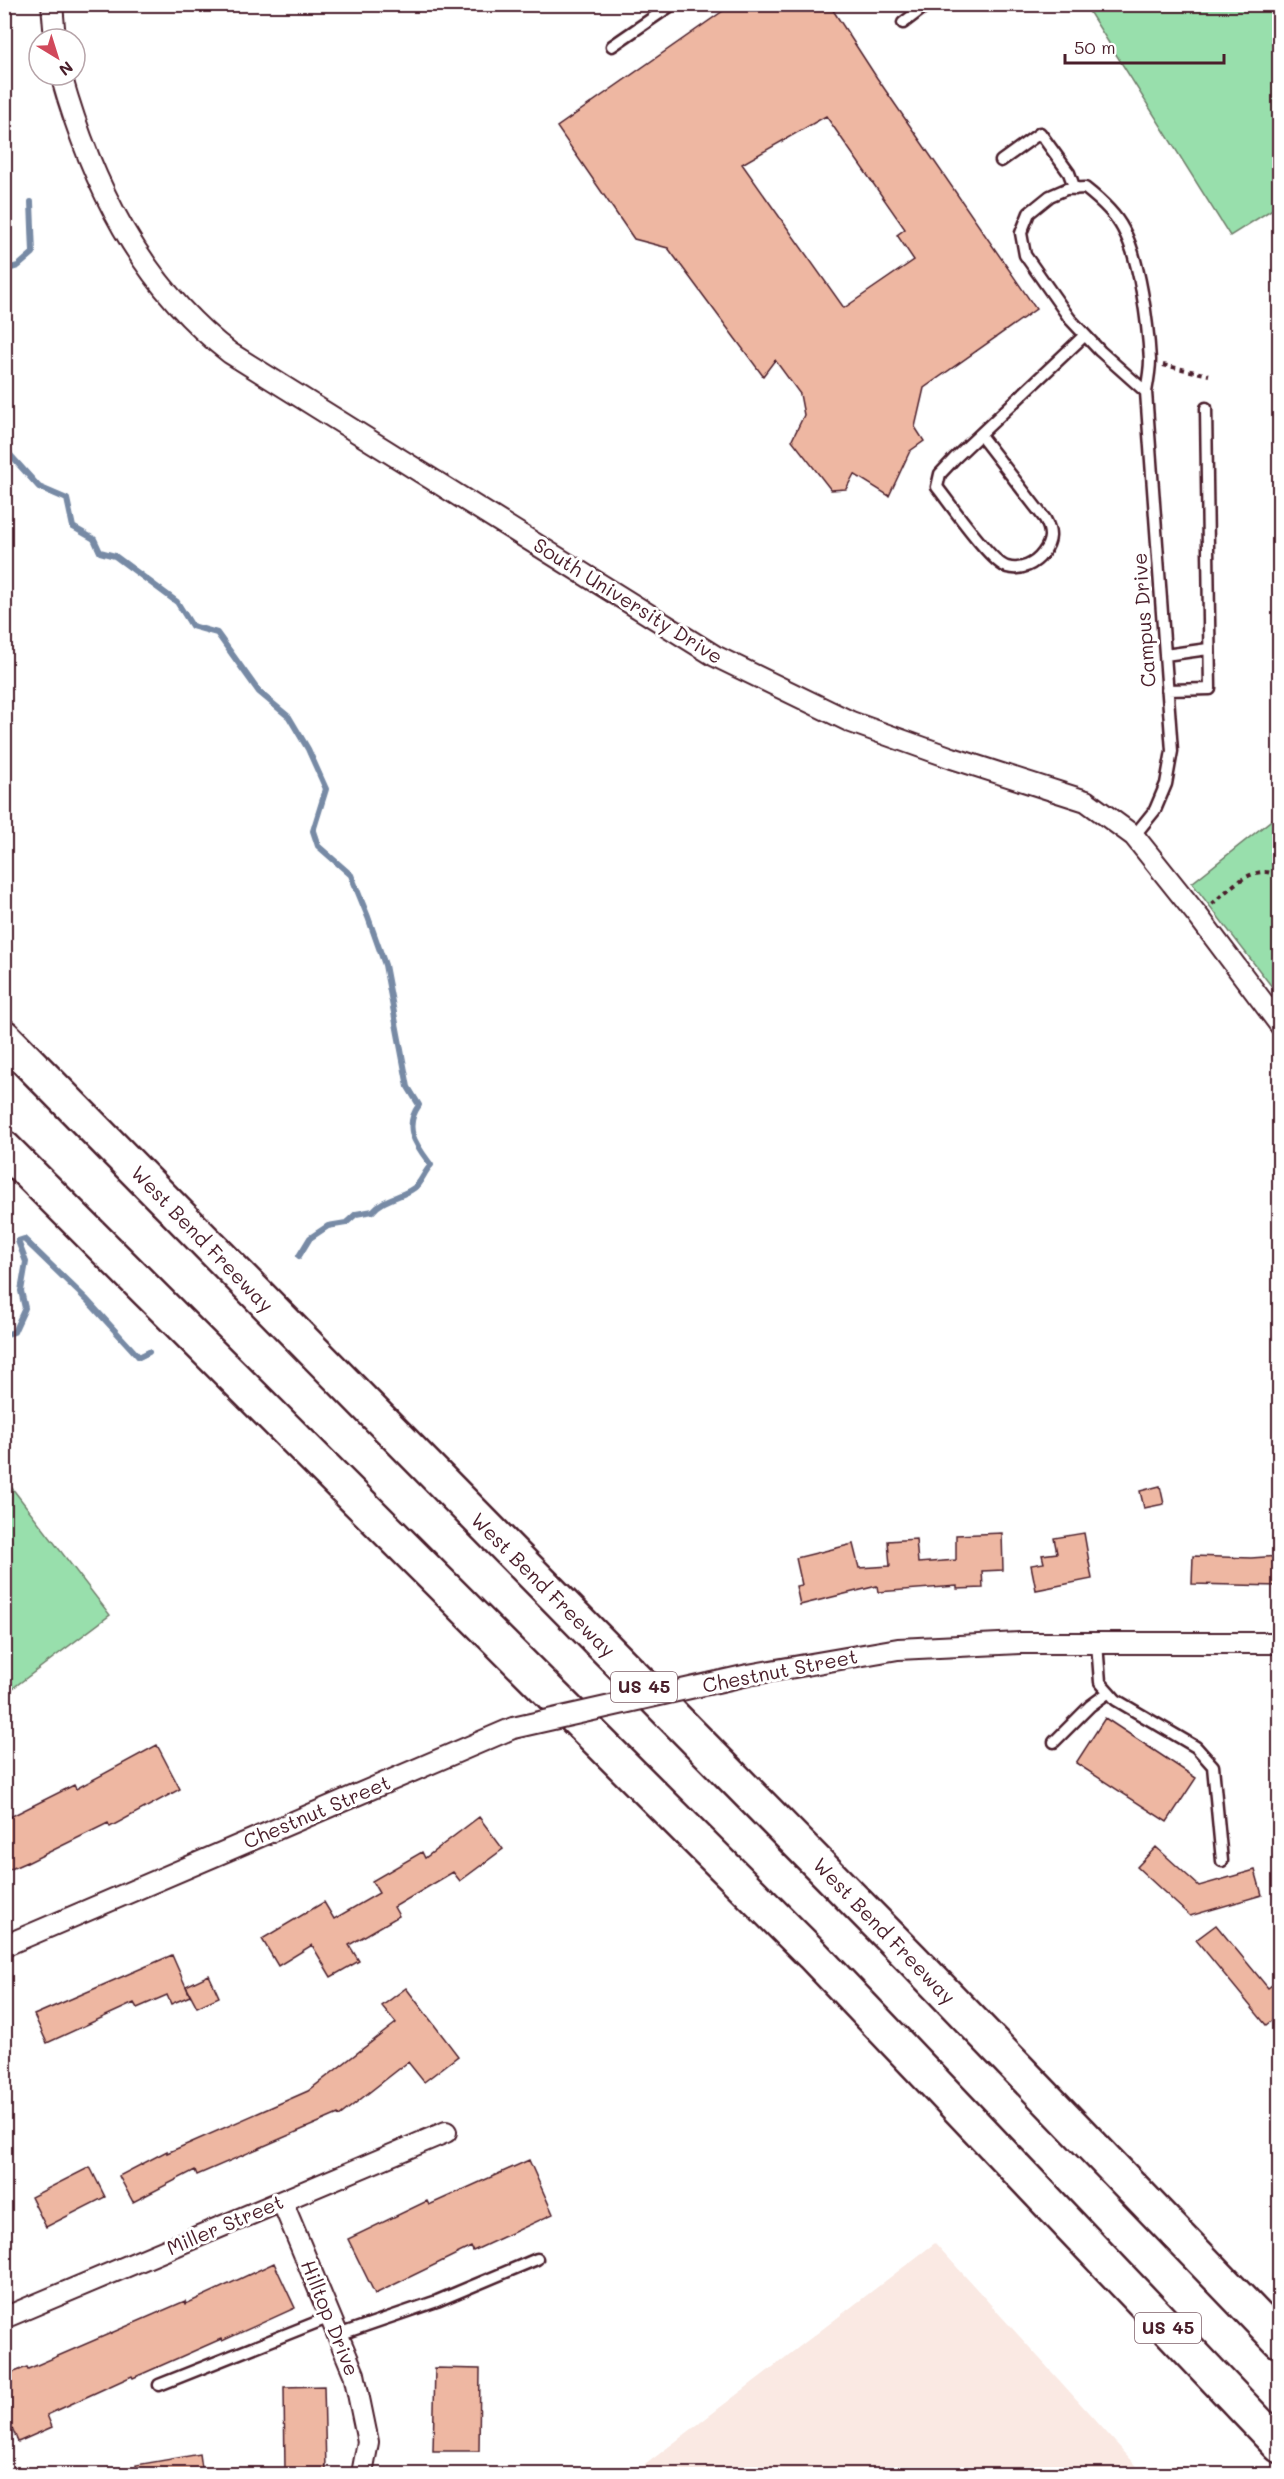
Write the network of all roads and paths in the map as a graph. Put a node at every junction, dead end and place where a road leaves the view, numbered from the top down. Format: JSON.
{"nodes":[{"id":1,"x":52,"y":4,"type":"edge"},
{"id":2,"x":673,"y":4,"type":"edge"},
{"id":3,"x":928,"y":4,"type":"edge"},
{"id":4,"x":903,"y":23,"type":"dead end"},
{"id":5,"x":54,"y":27,"type":"edge"},
{"id":6,"x":612,"y":46,"type":"dead end"},
{"id":7,"x":63,"y":87,"type":"edge"},
{"id":8,"x":1000,"y":161,"type":"dead end"},
{"id":9,"x":1075,"y":189,"type":"junction"},
{"id":10,"x":1085,"y":335,"type":"junction"},
{"id":11,"x":1146,"y":392,"type":"junction"},
{"id":12,"x":1206,"y":408,"type":"dead end"},
{"id":13,"x":980,"y":435,"type":"junction"},
{"id":14,"x":1208,"y":649,"type":"junction"},
{"id":15,"x":1165,"y":655,"type":"junction"},
{"id":16,"x":1167,"y":690,"type":"junction"},
{"id":17,"x":1134,"y":836,"type":"junction"},
{"id":18,"x":1280,"y":876,"type":"edge"},
{"id":19,"x":1198,"y":916,"type":"junction"},
{"id":20,"x":1280,"y":1025,"type":"edge"},
{"id":21,"x":4,"y":1037,"type":"edge"},
{"id":22,"x":4,"y":1148,"type":"edge"},
{"id":23,"x":1097,"y":1643,"type":"junction"},
{"id":24,"x":1280,"y":1644,"type":"edge"},
{"id":25,"x":1109,"y":1692,"type":"junction"},
{"id":26,"x":1054,"y":1742,"type":"dead end"},
{"id":27,"x":1222,"y":1861,"type":"dead end"},
{"id":28,"x":4,"y":1946,"type":"edge"},
{"id":29,"x":446,"y":2132,"type":"dead end"},
{"id":30,"x":282,"y":2201,"type":"junction"},
{"id":31,"x":537,"y":2259,"type":"dead end"},
{"id":32,"x":330,"y":2317,"type":"junction"},
{"id":33,"x":4,"y":2318,"type":"edge"},
{"id":34,"x":338,"y":2335,"type":"junction"},
{"id":35,"x":1280,"y":2341,"type":"edge"},
{"id":36,"x":159,"y":2385,"type":"dead end"},
{"id":37,"x":1222,"y":2386,"type":"junction"},
{"id":38,"x":1280,"y":2446,"type":"edge"},
{"id":39,"x":1280,"y":2457,"type":"edge"},
{"id":40,"x":362,"y":2475,"type":"edge"}],
"edges":[{"from":1,"to":5,"type":"street"},
{"from":2,"to":6,"type":"lane"},
{"from":3,"to":4,"type":"lane"},
{"from":7,"to":17,"type":"street","name":"South University Drive"},
{"from":8,"to":9,"type":"lane"},
{"from":9,"to":10,"type":"lane"},
{"from":9,"to":11,"type":"lane","name":"Campus Drive"},
{"from":10,"to":11,"type":"lane"},
{"from":10,"to":13,"type":"lane"},
{"from":11,"to":15,"type":"lane","name":"Campus Drive"},
{"from":12,"to":14,"type":"lane"},
{"from":13,"to":13,"type":"lane"},
{"from":14,"to":15,"type":"lane"},
{"from":14,"to":16,"type":"lane"},
{"from":15,"to":16,"type":"lane","name":"Campus Drive"},
{"from":16,"to":17,"type":"lane","name":"Campus Drive"},
{"from":17,"to":19,"type":"street","name":"South University Drive"},
{"from":18,"to":19,"type":"path"},
{"from":19,"to":20,"type":"street","name":"South University Drive"},
{"from":21,"to":35,"type":"highway","name":"West Bend Freeway","number":"US 45"},
{"from":22,"to":37,"type":"highway","number":"US 45"},
{"from":23,"to":24,"type":"street","name":"Chestnut Street"},
{"from":23,"to":25,"type":"lane"},
{"from":23,"to":28,"type":"street","name":"Chestnut Street","bridge":true},
{"from":25,"to":26,"type":"lane"},
{"from":25,"to":27,"type":"lane"},
{"from":29,"to":30,"type":"street","name":"Miller Street"},
{"from":30,"to":32,"type":"street","name":"Hilltop Drive"},
{"from":30,"to":33,"type":"street","name":"Miller Street"},
{"from":31,"to":34,"type":"lane"},
{"from":32,"to":34,"type":"street","name":"Hilltop Drive"},
{"from":32,"to":36,"type":"lane"},
{"from":34,"to":40,"type":"street","name":"Hilltop Drive"},
{"from":37,"to":38,"type":"highway","number":"US 45"},
{"from":37,"to":39,"type":"highway"}]}
